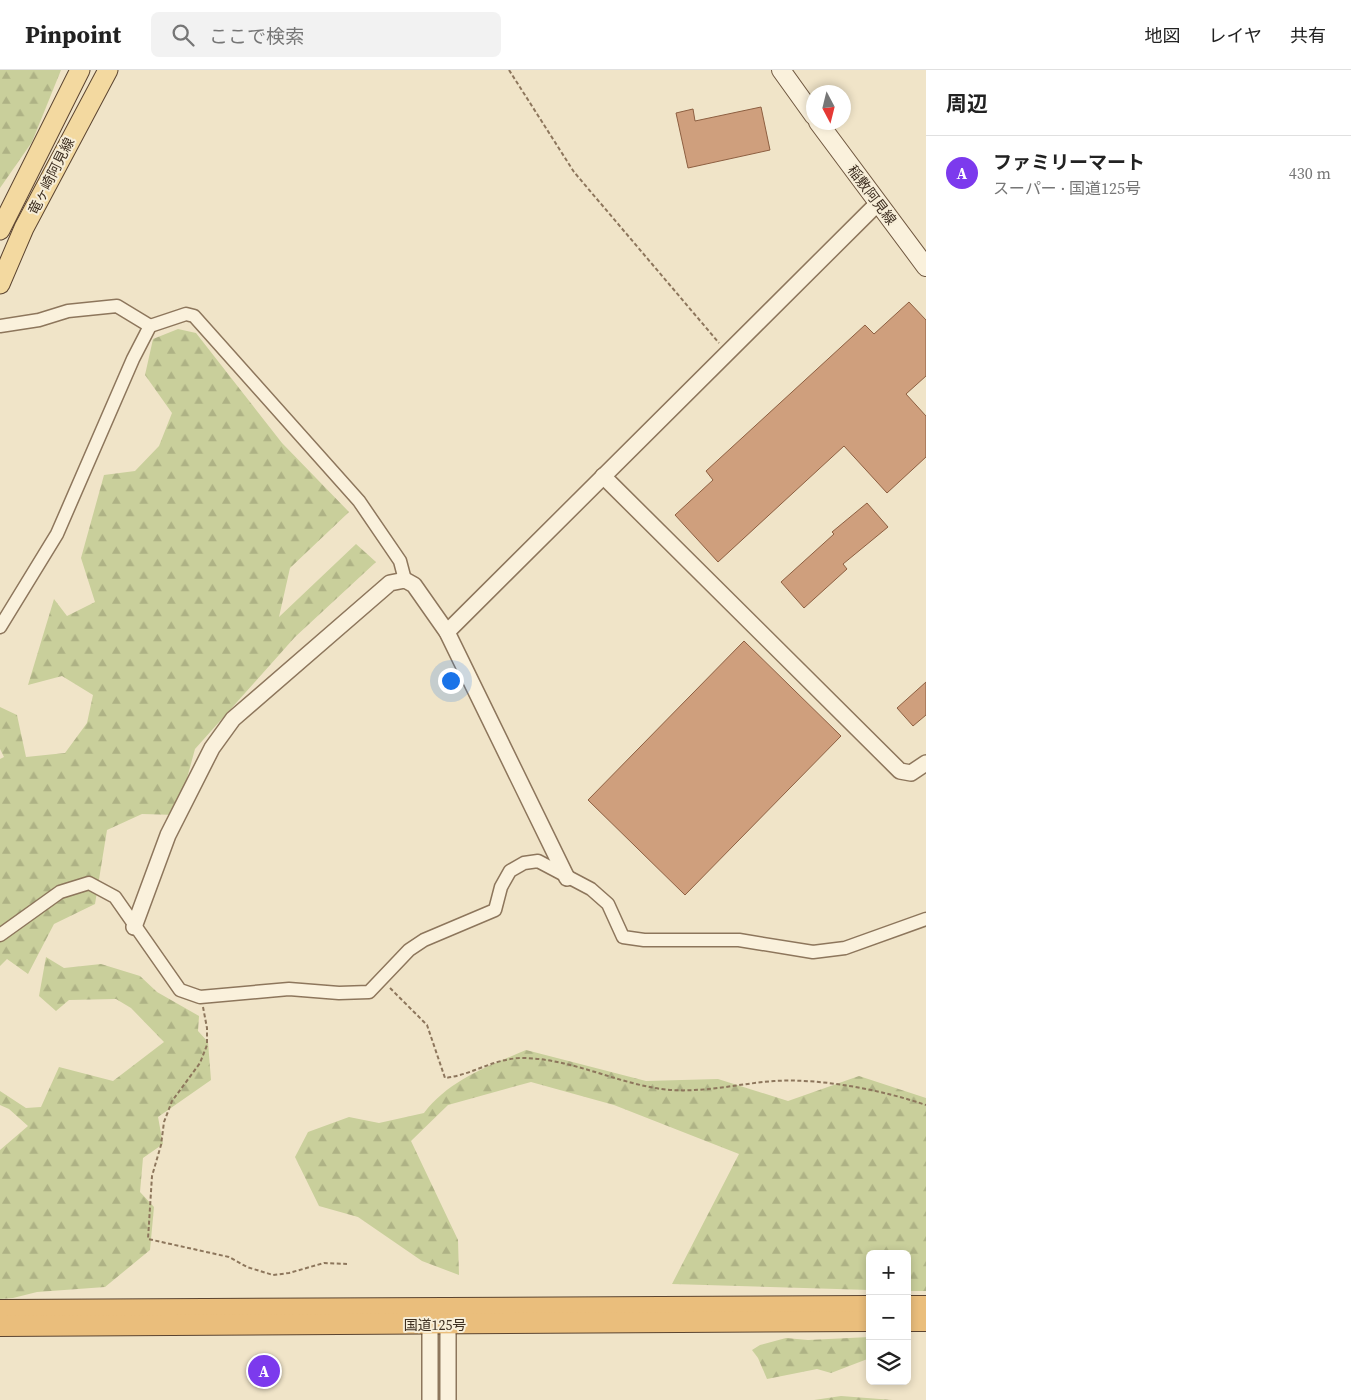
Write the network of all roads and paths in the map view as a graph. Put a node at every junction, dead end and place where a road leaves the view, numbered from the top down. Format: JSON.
{"nodes":[{"id":1,"x":80,"y":70,"type":"edge"},
{"id":2,"x":108,"y":70,"type":"edge"},
{"id":3,"x":509,"y":70,"type":"edge"},
{"id":4,"x":781,"y":70,"type":"edge"},
{"id":5,"x":806,"y":105,"type":"edge"},
{"id":6,"x":824,"y":130,"type":"edge"},
{"id":7,"x":878,"y":203,"type":"junction"},
{"id":8,"x":0,"y":230,"type":"edge"},
{"id":9,"x":926,"y":267,"type":"edge"},
{"id":10,"x":0,"y":284,"type":"edge"},
{"id":11,"x":0,"y":326,"type":"edge"},
{"id":12,"x":150,"y":326,"type":"junction"},
{"id":13,"x":727,"y":352,"type":"junction"},
{"id":14,"x":603,"y":476,"type":"junction"},
{"id":15,"x":405,"y":580,"type":"junction"},
{"id":16,"x":0,"y":627,"type":"edge"},
{"id":17,"x":447,"y":632,"type":"junction"},
{"id":18,"x":926,"y":763,"type":"edge"},
{"id":19,"x":567,"y":878,"type":"junction"},
{"id":20,"x":926,"y":919,"type":"edge"},
{"id":21,"x":134,"y":927,"type":"junction"},
{"id":22,"x":0,"y":935,"type":"edge"},
{"id":23,"x":380,"y":978,"type":"junction"},
{"id":24,"x":202,"y":997,"type":"junction"},
{"id":25,"x":926,"y":1106,"type":"edge"},
{"id":26,"x":347,"y":1264,"type":"dead end"},
{"id":27,"x":866,"y":1306,"type":"edge"},
{"id":28,"x":911,"y":1306,"type":"edge"},
{"id":29,"x":926,"y":1306,"type":"edge"},
{"id":30,"x":0,"y":1310,"type":"edge"},
{"id":31,"x":439,"y":1319,"type":"junction"},
{"id":32,"x":866,"y":1321,"type":"edge"},
{"id":33,"x":911,"y":1321,"type":"edge"},
{"id":34,"x":926,"y":1321,"type":"edge"},
{"id":35,"x":0,"y":1326,"type":"edge"},
{"id":36,"x":430,"y":1400,"type":"edge"},
{"id":37,"x":448,"y":1400,"type":"edge"}],
"edges":[{"from":1,"to":8,"type":"main road","name":"竜ヶ崎阿見線"},
{"from":2,"to":10,"type":"main road","name":"竜ヶ崎阿見線"},
{"from":3,"to":13,"type":"path"},
{"from":4,"to":5,"type":"main road"},
{"from":6,"to":7,"type":"main road","name":"稲敷阿見線"},
{"from":7,"to":9,"type":"main road","name":"稲敷阿見線"},
{"from":7,"to":13,"type":"street"},
{"from":11,"to":12,"type":"street"},
{"from":12,"to":15,"type":"street"},
{"from":12,"to":16,"type":"street"},
{"from":13,"to":14,"type":"street"},
{"from":14,"to":17,"type":"street"},
{"from":14,"to":18,"type":"street"},
{"from":15,"to":17,"type":"street"},
{"from":15,"to":21,"type":"street"},
{"from":17,"to":19,"type":"street"},
{"from":19,"to":20,"type":"street"},
{"from":19,"to":23,"type":"street"},
{"from":21,"to":22,"type":"street"},
{"from":21,"to":24,"type":"street"},
{"from":23,"to":24,"type":"street"},
{"from":23,"to":25,"type":"path"},
{"from":24,"to":26,"type":"path"},
{"from":27,"to":31,"type":"highway","name":"国道125号"},
{"from":28,"to":29,"type":"highway"},
{"from":30,"to":31,"type":"highway","name":"国道125号"},
{"from":31,"to":32,"type":"highway","name":"国道125号"},
{"from":31,"to":35,"type":"highway","name":"国道125号"},
{"from":31,"to":36,"type":"street"},
{"from":31,"to":37,"type":"street"},
{"from":33,"to":34,"type":"highway"}]}
